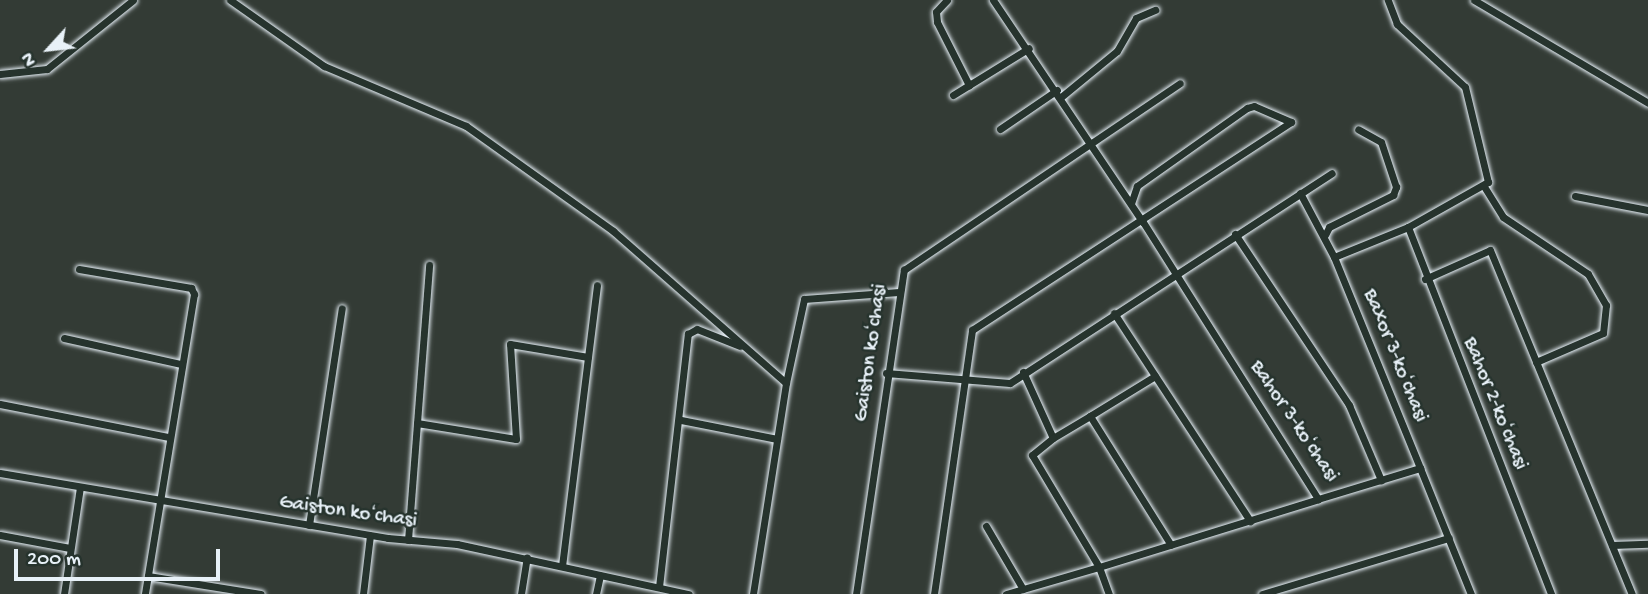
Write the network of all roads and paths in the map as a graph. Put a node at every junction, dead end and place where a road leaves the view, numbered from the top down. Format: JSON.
{"nodes":[{"id":1,"x":133,"y":0,"type":"edge"},
{"id":2,"x":230,"y":0,"type":"edge"},
{"id":3,"x":947,"y":0,"type":"edge"},
{"id":4,"x":993,"y":0,"type":"edge"},
{"id":5,"x":1388,"y":0,"type":"edge"},
{"id":6,"x":1474,"y":0,"type":"edge"},
{"id":7,"x":1155,"y":10,"type":"dead end"},
{"id":8,"x":1029,"y":48,"type":"junction"},
{"id":9,"x":0,"y":74,"type":"edge"},
{"id":10,"x":1180,"y":83,"type":"dead end"},
{"id":11,"x":969,"y":85,"type":"junction"},
{"id":12,"x":1059,"y":93,"type":"junction"},
{"id":13,"x":953,"y":95,"type":"dead end"},
{"id":14,"x":1648,"y":103,"type":"edge"},
{"id":15,"x":999,"y":129,"type":"dead end"},
{"id":16,"x":1358,"y":129,"type":"dead end"},
{"id":17,"x":1091,"y":142,"type":"junction"},
{"id":18,"x":1332,"y":173,"type":"dead end"},
{"id":19,"x":1485,"y":188,"type":"junction"},
{"id":20,"x":1300,"y":193,"type":"junction"},
{"id":21,"x":1576,"y":196,"type":"dead end"},
{"id":22,"x":1131,"y":203,"type":"junction"},
{"id":23,"x":1648,"y":210,"type":"edge"},
{"id":24,"x":1143,"y":222,"type":"junction"},
{"id":25,"x":1408,"y":227,"type":"junction"},
{"id":26,"x":1235,"y":234,"type":"junction"},
{"id":27,"x":1325,"y":235,"type":"junction"},
{"id":28,"x":1334,"y":257,"type":"junction"},
{"id":29,"x":429,"y":265,"type":"dead end"},
{"id":30,"x":79,"y":268,"type":"dead end"},
{"id":31,"x":1173,"y":272,"type":"junction"},
{"id":32,"x":1425,"y":279,"type":"junction"},
{"id":33,"x":597,"y":285,"type":"dead end"},
{"id":34,"x":899,"y":292,"type":"junction"},
{"id":35,"x":342,"y":308,"type":"dead end"},
{"id":36,"x":1114,"y":313,"type":"junction"},
{"id":37,"x":64,"y":338,"type":"dead end"},
{"id":38,"x":741,"y":346,"type":"junction"},
{"id":39,"x":588,"y":357,"type":"junction"},
{"id":40,"x":1536,"y":362,"type":"junction"},
{"id":41,"x":180,"y":364,"type":"junction"},
{"id":42,"x":1023,"y":372,"type":"junction"},
{"id":43,"x":886,"y":373,"type":"junction"},
{"id":44,"x":1155,"y":376,"type":"junction"},
{"id":45,"x":963,"y":382,"type":"junction"},
{"id":46,"x":786,"y":383,"type":"junction"},
{"id":47,"x":0,"y":404,"type":"edge"},
{"id":48,"x":1090,"y":416,"type":"junction"},
{"id":49,"x":681,"y":420,"type":"junction"},
{"id":50,"x":417,"y":423,"type":"junction"},
{"id":51,"x":168,"y":437,"type":"junction"},
{"id":52,"x":1053,"y":438,"type":"junction"},
{"id":53,"x":777,"y":439,"type":"junction"},
{"id":54,"x":1420,"y":468,"type":"junction"},
{"id":55,"x":0,"y":473,"type":"edge"},
{"id":56,"x":1381,"y":480,"type":"junction"},
{"id":57,"x":80,"y":487,"type":"junction"},
{"id":58,"x":1318,"y":499,"type":"junction"},
{"id":59,"x":157,"y":501,"type":"junction"},
{"id":60,"x":1250,"y":521,"type":"junction"},
{"id":61,"x":309,"y":525,"type":"junction"},
{"id":62,"x":986,"y":526,"type":"dead end"},
{"id":63,"x":370,"y":535,"type":"junction"},
{"id":64,"x":0,"y":536,"type":"edge"},
{"id":65,"x":1448,"y":538,"type":"junction"},
{"id":66,"x":408,"y":540,"type":"junction"},
{"id":67,"x":1648,"y":544,"type":"edge"},
{"id":68,"x":1171,"y":545,"type":"junction"},
{"id":69,"x":1612,"y":545,"type":"junction"},
{"id":70,"x":70,"y":548,"type":"junction"},
{"id":71,"x":527,"y":557,"type":"junction"},
{"id":72,"x":562,"y":566,"type":"junction"},
{"id":73,"x":1099,"y":567,"type":"junction"},
{"id":74,"x":600,"y":575,"type":"junction"},
{"id":75,"x":148,"y":576,"type":"junction"},
{"id":76,"x":659,"y":587,"type":"junction"},
{"id":77,"x":1023,"y":589,"type":"junction"},
{"id":78,"x":218,"y":590,"type":"edge"},
{"id":79,"x":675,"y":593,"type":"edge"},
{"id":80,"x":64,"y":594,"type":"edge"},
{"id":81,"x":145,"y":594,"type":"edge"},
{"id":82,"x":261,"y":594,"type":"edge"},
{"id":83,"x":363,"y":594,"type":"edge"},
{"id":84,"x":522,"y":594,"type":"edge"},
{"id":85,"x":596,"y":594,"type":"edge"},
{"id":86,"x":689,"y":594,"type":"edge"},
{"id":87,"x":753,"y":594,"type":"edge"},
{"id":88,"x":856,"y":594,"type":"edge"},
{"id":89,"x":934,"y":594,"type":"edge"},
{"id":90,"x":1006,"y":594,"type":"edge"},
{"id":91,"x":1109,"y":594,"type":"edge"},
{"id":92,"x":1262,"y":594,"type":"edge"},
{"id":93,"x":1471,"y":594,"type":"edge"},
{"id":94,"x":1551,"y":594,"type":"edge"},
{"id":95,"x":1632,"y":594,"type":"edge"}],
"edges":[{"from":1,"to":9,"type":"street"},
{"from":2,"to":38,"type":"street"},
{"from":3,"to":11,"type":"street"},
{"from":4,"to":8,"type":"street","name":"Bahor 3-koʻchasi"},
{"from":5,"to":19,"type":"street"},
{"from":6,"to":14,"type":"street"},
{"from":7,"to":12,"type":"street"},
{"from":8,"to":11,"type":"street"},
{"from":8,"to":12,"type":"street","name":"Bahor 3-koʻchasi"},
{"from":10,"to":17,"type":"street","name":"Gaiston koʻchasi"},
{"from":11,"to":13,"type":"street"},
{"from":12,"to":15,"type":"street"},
{"from":12,"to":17,"type":"street","name":"Bahor 3-koʻchasi"},
{"from":16,"to":27,"type":"street"},
{"from":17,"to":22,"type":"street","name":"Bahor 3-koʻchasi"},
{"from":17,"to":34,"type":"street","name":"Gaiston koʻchasi"},
{"from":18,"to":20,"type":"street"},
{"from":19,"to":25,"type":"street"},
{"from":19,"to":40,"type":"street"},
{"from":20,"to":26,"type":"street"},
{"from":20,"to":27,"type":"street","name":"Baxor 3-koʻchasi"},
{"from":21,"to":23,"type":"street"},
{"from":22,"to":24,"type":"street","name":"Bahor 3-koʻchasi"},
{"from":22,"to":24,"type":"street"},
{"from":24,"to":31,"type":"street","name":"Bahor 3-koʻchasi"},
{"from":24,"to":45,"type":"street"},
{"from":25,"to":28,"type":"street"},
{"from":25,"to":32,"type":"street","name":"Bahor 2-koʻchasi"},
{"from":26,"to":31,"type":"street"},
{"from":26,"to":56,"type":"street"},
{"from":27,"to":28,"type":"street","name":"Baxor 3-koʻchasi"},
{"from":28,"to":54,"type":"street","name":"Baxor 3-koʻchasi"},
{"from":29,"to":50,"type":"street"},
{"from":30,"to":41,"type":"street"},
{"from":31,"to":36,"type":"street"},
{"from":31,"to":58,"type":"street","name":"Bahor 3-koʻchasi"},
{"from":32,"to":40,"type":"street"},
{"from":32,"to":94,"type":"street","name":"Bahor 2-koʻchasi"},
{"from":33,"to":39,"type":"street"},
{"from":34,"to":43,"type":"street","name":"Gaiston koʻchasi"},
{"from":34,"to":46,"type":"street"},
{"from":35,"to":61,"type":"street"},
{"from":36,"to":42,"type":"street"},
{"from":36,"to":44,"type":"street"},
{"from":37,"to":41,"type":"street"},
{"from":38,"to":46,"type":"street"},
{"from":38,"to":49,"type":"street"},
{"from":39,"to":50,"type":"street"},
{"from":39,"to":72,"type":"street"},
{"from":40,"to":69,"type":"street"},
{"from":41,"to":51,"type":"street"},
{"from":42,"to":45,"type":"street"},
{"from":42,"to":52,"type":"street"},
{"from":43,"to":45,"type":"street"},
{"from":43,"to":88,"type":"street","name":"Gaiston koʻchasi"},
{"from":44,"to":48,"type":"street"},
{"from":44,"to":60,"type":"street"},
{"from":45,"to":89,"type":"street"},
{"from":46,"to":53,"type":"street"},
{"from":47,"to":51,"type":"street"},
{"from":48,"to":52,"type":"street"},
{"from":48,"to":68,"type":"street"},
{"from":49,"to":53,"type":"street"},
{"from":49,"to":76,"type":"street"},
{"from":50,"to":66,"type":"street"},
{"from":51,"to":59,"type":"street"},
{"from":52,"to":73,"type":"street"},
{"from":53,"to":87,"type":"street"},
{"from":54,"to":56,"type":"street","name":"Bahor 3-koʻchasi"},
{"from":54,"to":65,"type":"street"},
{"from":55,"to":57,"type":"street","name":"Gaiston koʻchasi"},
{"from":56,"to":58,"type":"street","name":"Bahor 3-koʻchasi"},
{"from":57,"to":59,"type":"street","name":"Gaiston koʻchasi"},
{"from":57,"to":70,"type":"street"},
{"from":58,"to":60,"type":"street"},
{"from":59,"to":61,"type":"street","name":"Gaiston koʻchasi"},
{"from":59,"to":75,"type":"street"},
{"from":60,"to":68,"type":"street"},
{"from":61,"to":63,"type":"street","name":"Gaiston koʻchasi"},
{"from":62,"to":77,"type":"street"},
{"from":63,"to":66,"type":"street","name":"Gaiston koʻchasi"},
{"from":63,"to":83,"type":"street"},
{"from":64,"to":70,"type":"street"},
{"from":65,"to":92,"type":"street"},
{"from":65,"to":93,"type":"street"},
{"from":66,"to":71,"type":"street","name":"Gaiston koʻchasi"},
{"from":67,"to":69,"type":"street"},
{"from":68,"to":73,"type":"street"},
{"from":69,"to":95,"type":"street"},
{"from":70,"to":80,"type":"street"},
{"from":71,"to":72,"type":"street","name":"Gaiston koʻchasi"},
{"from":71,"to":84,"type":"street"},
{"from":72,"to":74,"type":"street","name":"Gaiston koʻchasi"},
{"from":73,"to":77,"type":"street"},
{"from":73,"to":91,"type":"street"},
{"from":74,"to":76,"type":"street","name":"Gaiston koʻchasi"},
{"from":74,"to":85,"type":"street"},
{"from":75,"to":78,"type":"street"},
{"from":75,"to":81,"type":"street"},
{"from":76,"to":79,"type":"street","name":"Gaiston koʻchasi"},
{"from":77,"to":90,"type":"street"},
{"from":78,"to":82,"type":"street"},
{"from":79,"to":86,"type":"street","name":"Gaiston koʻchasi"}]}
